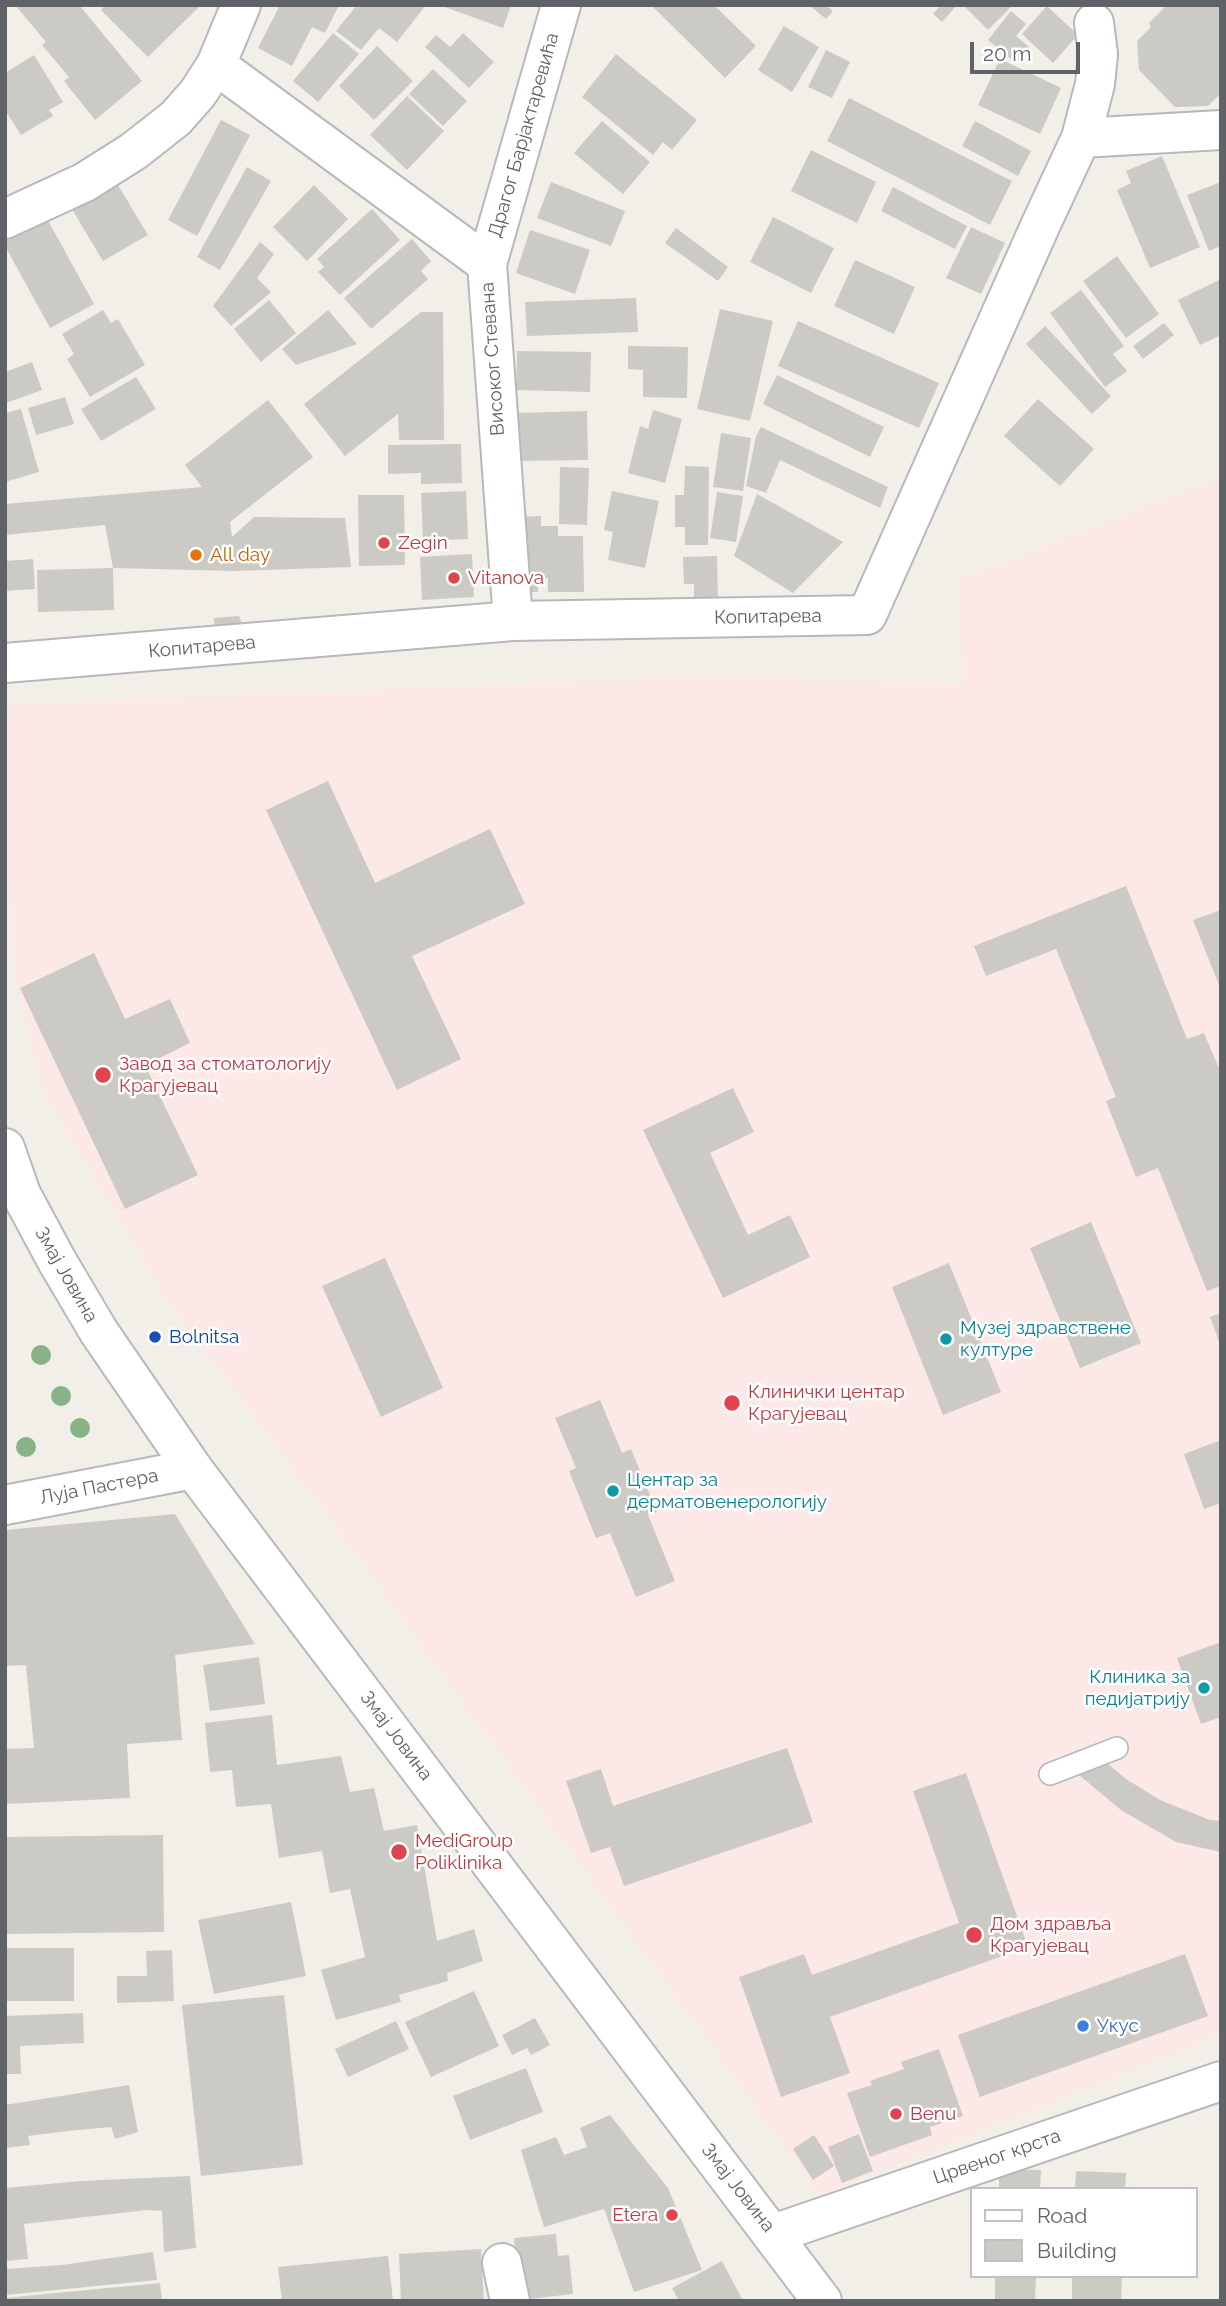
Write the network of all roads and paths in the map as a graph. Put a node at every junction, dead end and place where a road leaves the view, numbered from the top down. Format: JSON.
{"nodes":[{"id":1,"x":241,"y":5,"type":"edge"},
{"id":2,"x":561,"y":5,"type":"edge"},
{"id":3,"x":1095,"y":11,"type":"edge"},
{"id":4,"x":216,"y":65,"type":"junction"},
{"id":5,"x":1221,"y":130,"type":"edge"},
{"id":6,"x":1082,"y":138,"type":"junction"},
{"id":7,"x":5,"y":219,"type":"edge"},
{"id":8,"x":486,"y":264,"type":"junction"},
{"id":9,"x":513,"y":621,"type":"junction"},
{"id":10,"x":5,"y":663,"type":"edge"},
{"id":11,"x":5,"y":1148,"type":"edge"},
{"id":12,"x":13,"y":1197,"type":"edge"},
{"id":13,"x":193,"y":1469,"type":"junction"},
{"id":14,"x":5,"y":1505,"type":"edge"},
{"id":15,"x":1117,"y":1748,"type":"dead end"},
{"id":16,"x":1051,"y":1774,"type":"dead end"},
{"id":17,"x":1221,"y":2081,"type":"edge"},
{"id":18,"x":773,"y":2234,"type":"junction"},
{"id":19,"x":502,"y":2263,"type":"dead end"},
{"id":20,"x":509,"y":2301,"type":"edge"},
{"id":21,"x":822,"y":2301,"type":"edge"}],
"edges":[{"from":1,"to":4,"type":"street"},
{"from":2,"to":8,"type":"street","name":"Драгог Барјактаревића"},
{"from":3,"to":6,"type":"street","name":"Копитарева"},
{"from":4,"to":7,"type":"street"},
{"from":4,"to":8,"type":"street","name":"Високог Стевана"},
{"from":5,"to":6,"type":"street"},
{"from":6,"to":9,"type":"street","name":"Копитарева"},
{"from":8,"to":9,"type":"street","name":"Високог Стевана"},
{"from":9,"to":10,"type":"street","name":"Копитарева"},
{"from":11,"to":12,"type":"street","name":"Змај Јовина"},
{"from":12,"to":13,"type":"street","name":"Змај Јовина"},
{"from":13,"to":14,"type":"street","name":"Луја Пастера"},
{"from":13,"to":18,"type":"street","name":"Змај Јовина"},
{"from":15,"to":16,"type":"lane"},
{"from":17,"to":18,"type":"street","name":"Црвеног крста"},
{"from":18,"to":21,"type":"street","name":"Змај Јовина"},
{"from":19,"to":20,"type":"street"}]}
